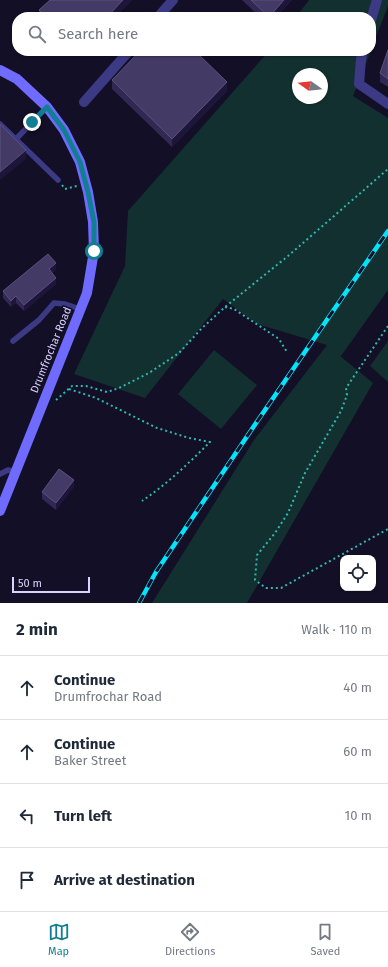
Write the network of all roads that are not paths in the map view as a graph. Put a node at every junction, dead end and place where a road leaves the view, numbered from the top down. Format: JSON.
{"nodes":[{"id":1,"x":173,"y":0,"type":"edge"},
{"id":2,"x":377,"y":0,"type":"edge"},
{"id":3,"x":162,"y":12,"type":"edge"},
{"id":4,"x":373,"y":12,"type":"edge"},
{"id":5,"x":125,"y":56,"type":"edge"},
{"id":6,"x":362,"y":56,"type":"edge"},
{"id":7,"x":0,"y":70,"type":"edge"},
{"id":8,"x":84,"y":102,"type":"dead end"},
{"id":9,"x":388,"y":104,"type":"edge"},
{"id":10,"x":47,"y":107,"type":"junction"},
{"id":11,"x":0,"y":124,"type":"edge"},
{"id":12,"x":16,"y":139,"type":"junction"},
{"id":13,"x":58,"y":180,"type":"road end"},
{"id":14,"x":80,"y":309,"type":"junction"},
{"id":15,"x":13,"y":341,"type":"dead end"},
{"id":16,"x":16,"y":472,"type":"junction"},
{"id":17,"x":0,"y":474,"type":"edge"},
{"id":18,"x":0,"y":511,"type":"edge"}],
"edges":[{"from":1,"to":3,"type":"street"},
{"from":2,"to":4,"type":"street"},
{"from":5,"to":8,"type":"street"},
{"from":6,"to":9,"type":"street"},
{"from":7,"to":10,"type":"main road","name":"Drumfrochar Road"},
{"from":10,"to":12,"type":"lane"},
{"from":10,"to":14,"type":"main road","name":"Drumfrochar Road"},
{"from":11,"to":12,"type":"lane"},
{"from":12,"to":13,"type":"lane"},
{"from":14,"to":15,"type":"lane"},
{"from":14,"to":16,"type":"main road","name":"Drumfrochar Road"},
{"from":16,"to":17,"type":"lane"},
{"from":16,"to":18,"type":"main road","name":"Drumfrochar Road"}]}
